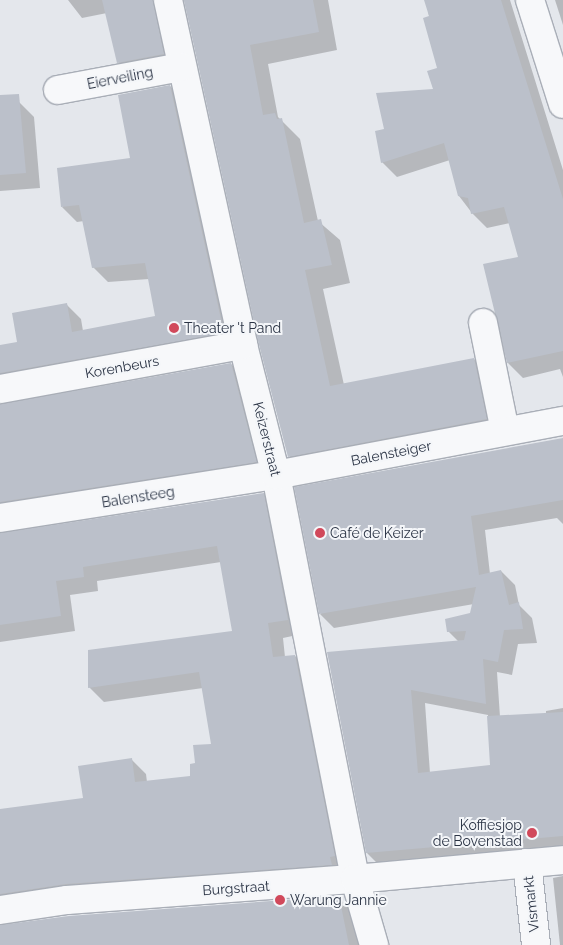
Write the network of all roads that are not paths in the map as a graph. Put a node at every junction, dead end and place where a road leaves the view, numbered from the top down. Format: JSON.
{"nodes":[{"id":1,"x":168,"y":0,"type":"edge"},
{"id":2,"x":530,"y":0,"type":"edge"},
{"id":3,"x":181,"y":67,"type":"junction"},
{"id":4,"x":58,"y":90,"type":"dead end"},
{"id":5,"x":563,"y":104,"type":"edge"},
{"id":6,"x":483,"y":323,"type":"dead end"},
{"id":7,"x":243,"y":345,"type":"junction"},
{"id":8,"x":0,"y":389,"type":"edge"},
{"id":9,"x":563,"y":421,"type":"edge"},
{"id":10,"x":505,"y":431,"type":"junction"},
{"id":11,"x":276,"y":475,"type":"junction"},
{"id":12,"x":0,"y":518,"type":"edge"},
{"id":13,"x":563,"y":860,"type":"edge"},
{"id":14,"x":527,"y":863,"type":"junction"},
{"id":15,"x":355,"y":879,"type":"junction"},
{"id":16,"x":0,"y":910,"type":"edge"},
{"id":17,"x":374,"y":945,"type":"edge"},
{"id":18,"x":536,"y":945,"type":"edge"}],
"edges":[{"from":1,"to":3,"type":"street","name":"Keizerstraat"},
{"from":2,"to":5,"type":"street"},
{"from":3,"to":4,"type":"street","name":"Eierveiling"},
{"from":3,"to":7,"type":"street","name":"Keizerstraat"},
{"from":6,"to":10,"type":"street"},
{"from":7,"to":8,"type":"street","name":"Korenbeurs"},
{"from":7,"to":11,"type":"street","name":"Keizerstraat"},
{"from":9,"to":10,"type":"street","name":"Balensteiger"},
{"from":10,"to":11,"type":"street","name":"Balensteiger"},
{"from":11,"to":12,"type":"street","name":"Balensteeg"},
{"from":11,"to":15,"type":"street","name":"Keizerstraat"},
{"from":13,"to":14,"type":"street","name":"Burgstraat"},
{"from":14,"to":15,"type":"street","name":"Burgstraat"},
{"from":14,"to":18,"type":"street","name":"Vismarkt"},
{"from":15,"to":16,"type":"street","name":"Burgstraat"},
{"from":15,"to":17,"type":"street"}]}
